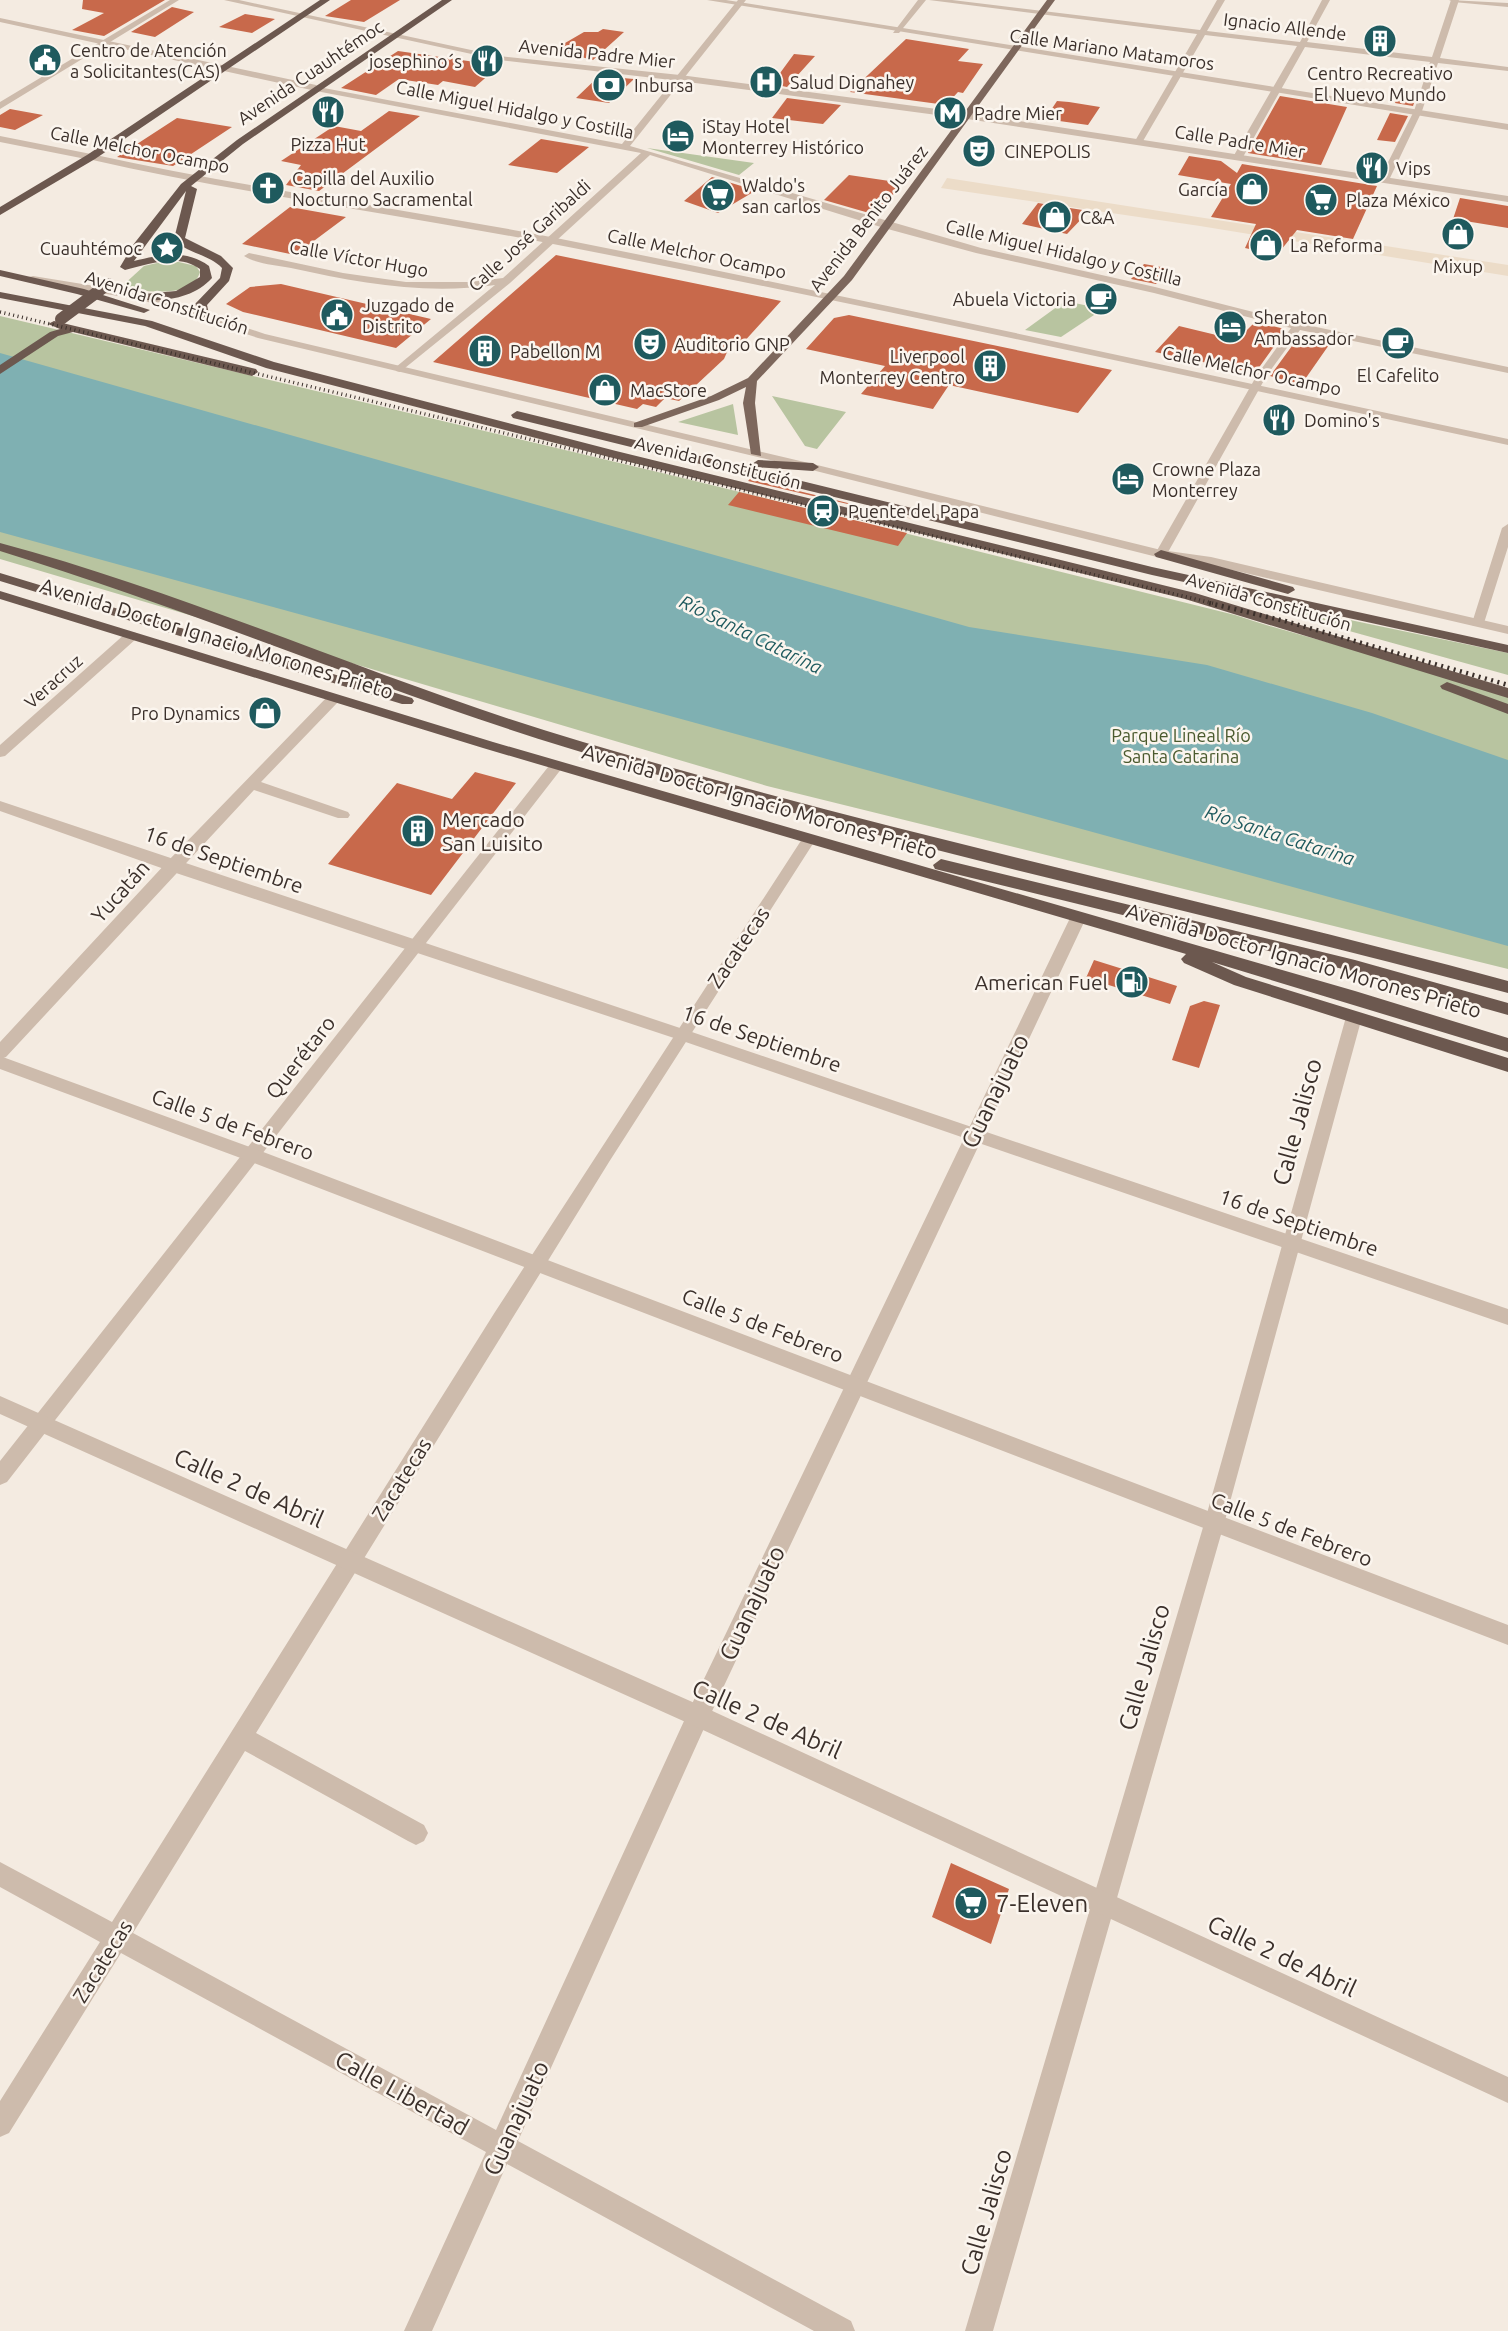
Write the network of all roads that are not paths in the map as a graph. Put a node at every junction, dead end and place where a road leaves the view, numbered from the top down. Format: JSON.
{"nodes":[{"id":1,"x":175,"y":0,"type":"edge"},
{"id":2,"x":228,"y":0,"type":"edge"},
{"id":3,"x":326,"y":0,"type":"edge"},
{"id":4,"x":448,"y":0,"type":"edge"},
{"id":5,"x":711,"y":0,"type":"edge"},
{"id":6,"x":922,"y":0,"type":"edge"},
{"id":7,"x":933,"y":0,"type":"edge"},
{"id":8,"x":1051,"y":0,"type":"edge"},
{"id":9,"x":1221,"y":0,"type":"edge"},
{"id":10,"x":1326,"y":0,"type":"edge"},
{"id":11,"x":1454,"y":0,"type":"edge"},
{"id":12,"x":1490,"y":0,"type":"edge"},
{"id":13,"x":740,"y":2,"type":"edge"},
{"id":14,"x":1508,"y":4,"type":"edge"},
{"id":15,"x":1041,"y":13,"type":"junction"},
{"id":16,"x":305,"y":14,"type":"junction"},
{"id":17,"x":0,"y":20,"type":"edge"},
{"id":18,"x":896,"y":31,"type":"junction"},
{"id":19,"x":1204,"y":32,"type":"junction"},
{"id":20,"x":396,"y":35,"type":"junction"},
{"id":21,"x":106,"y":43,"type":"junction"},
{"id":22,"x":1303,"y":45,"type":"junction"},
{"id":23,"x":1014,"y":50,"type":"junction"},
{"id":24,"x":1436,"y":61,"type":"junction"},
{"id":25,"x":224,"y":67,"type":"junction"},
{"id":26,"x":1508,"y":69,"type":"edge"},
{"id":27,"x":1178,"y":74,"type":"junction"},
{"id":28,"x":680,"y":78,"type":"junction"},
{"id":29,"x":316,"y":88,"type":"junction"},
{"id":30,"x":1274,"y":89,"type":"junction"},
{"id":31,"x":0,"y":106,"type":"edge"},
{"id":32,"x":1417,"y":113,"type":"junction"},
{"id":33,"x":967,"y":116,"type":"junction"},
{"id":34,"x":1508,"y":127,"type":"edge"},
{"id":35,"x":0,"y":139,"type":"edge"},
{"id":36,"x":1139,"y":141,"type":"junction"},
{"id":37,"x":625,"y":146,"type":"junction"},
{"id":38,"x":648,"y":152,"type":"junction"},
{"id":39,"x":91,"y":157,"type":"junction"},
{"id":40,"x":1238,"y":157,"type":"junction"},
{"id":41,"x":1385,"y":178,"type":"junction"},
{"id":42,"x":43,"y":184,"type":"junction"},
{"id":43,"x":194,"y":184,"type":"junction"},
{"id":44,"x":1508,"y":199,"type":"edge"},
{"id":45,"x":0,"y":206,"type":"edge"},
{"id":46,"x":0,"y":212,"type":"edge"},
{"id":47,"x":0,"y":222,"type":"edge"},
{"id":48,"x":887,"y":226,"type":"junction"},
{"id":49,"x":548,"y":240,"type":"junction"},
{"id":50,"x":249,"y":256,"type":"dead end"},
{"id":51,"x":125,"y":267,"type":"junction"},
{"id":52,"x":0,"y":273,"type":"edge"},
{"id":53,"x":33,"y":279,"type":"junction"},
{"id":54,"x":506,"y":281,"type":"junction"},
{"id":55,"x":0,"y":295,"type":"edge"},
{"id":56,"x":144,"y":297,"type":"junction"},
{"id":57,"x":830,"y":298,"type":"junction"},
{"id":58,"x":27,"y":313,"type":"dead end"},
{"id":59,"x":212,"y":322,"type":"junction"},
{"id":60,"x":53,"y":327,"type":"junction"},
{"id":61,"x":1297,"y":327,"type":"junction"},
{"id":62,"x":0,"y":360,"type":"edge"},
{"id":63,"x":270,"y":365,"type":"junction"},
{"id":64,"x":400,"y":369,"type":"junction"},
{"id":65,"x":0,"y":370,"type":"edge"},
{"id":66,"x":1508,"y":370,"type":"edge"},
{"id":67,"x":752,"y":380,"type":"junction"},
{"id":68,"x":1254,"y":389,"type":"junction"},
{"id":69,"x":384,"y":393,"type":"junction"},
{"id":70,"x":473,"y":405,"type":"junction"},
{"id":71,"x":638,"y":425,"type":"junction"},
{"id":72,"x":1508,"y":442,"type":"edge"},
{"id":73,"x":613,"y":454,"type":"junction"},
{"id":74,"x":757,"y":454,"type":"junction"},
{"id":75,"x":712,"y":461,"type":"junction"},
{"id":76,"x":813,"y":467,"type":"junction"},
{"id":77,"x":1508,"y":528,"type":"edge"},
{"id":78,"x":0,"y":547,"type":"edge"},
{"id":79,"x":1161,"y":554,"type":"junction"},
{"id":80,"x":0,"y":571,"type":"edge"},
{"id":81,"x":0,"y":577,"type":"edge"},
{"id":82,"x":20,"y":582,"type":"junction"},
{"id":83,"x":0,"y":595,"type":"edge"},
{"id":84,"x":1190,"y":596,"type":"junction"},
{"id":85,"x":1478,"y":623,"type":"junction"},
{"id":86,"x":1508,"y":630,"type":"edge"},
{"id":87,"x":181,"y":631,"type":"joint"},
{"id":88,"x":1446,"y":635,"type":"junction"},
{"id":89,"x":131,"y":636,"type":"junction"},
{"id":90,"x":1508,"y":647,"type":"edge"},
{"id":91,"x":348,"y":676,"type":"junction"},
{"id":92,"x":1508,"y":693,"type":"edge"},
{"id":93,"x":333,"y":699,"type":"junction"},
{"id":94,"x":1508,"y":709,"type":"edge"},
{"id":95,"x":0,"y":754,"type":"edge"},
{"id":96,"x":558,"y":765,"type":"junction"},
{"id":97,"x":251,"y":784,"type":"junction"},
{"id":98,"x":0,"y":806,"type":"edge"},
{"id":99,"x":343,"y":815,"type":"dead end"},
{"id":100,"x":810,"y":839,"type":"junction"},
{"id":101,"x":172,"y":866,"type":"junction"},
{"id":102,"x":1078,"y":918,"type":"junction"},
{"id":103,"x":1152,"y":938,"type":"junction"},
{"id":104,"x":415,"y":947,"type":"junction"},
{"id":105,"x":1508,"y":987,"type":"edge"},
{"id":106,"x":1508,"y":1009,"type":"edge"},
{"id":107,"x":1354,"y":1017,"type":"junction"},
{"id":108,"x":680,"y":1034,"type":"junction"},
{"id":109,"x":1508,"y":1045,"type":"edge"},
{"id":110,"x":0,"y":1054,"type":"edge"},
{"id":111,"x":0,"y":1062,"type":"edge"},
{"id":112,"x":1508,"y":1065,"type":"edge"},
{"id":113,"x":975,"y":1135,"type":"junction"},
{"id":114,"x":252,"y":1155,"type":"junction"},
{"id":115,"x":1291,"y":1243,"type":"junction"},
{"id":116,"x":535,"y":1263,"type":"junction"},
{"id":117,"x":1508,"y":1317,"type":"edge"},
{"id":118,"x":854,"y":1384,"type":"junction"},
{"id":119,"x":0,"y":1405,"type":"edge"},
{"id":120,"x":41,"y":1424,"type":"junction"},
{"id":121,"x":0,"y":1476,"type":"edge"},
{"id":122,"x":1214,"y":1524,"type":"junction"},
{"id":123,"x":350,"y":1562,"type":"junction"},
{"id":124,"x":1508,"y":1635,"type":"edge"},
{"id":125,"x":698,"y":1716,"type":"junction"},
{"id":126,"x":241,"y":1738,"type":"junction"},
{"id":127,"x":416,"y":1833,"type":"dead end"},
{"id":128,"x":0,"y":1874,"type":"edge"},
{"id":129,"x":1104,"y":1902,"type":"junction"},
{"id":130,"x":118,"y":1936,"type":"junction"},
{"id":131,"x":1508,"y":2090,"type":"edge"},
{"id":132,"x":0,"y":2124,"type":"edge"},
{"id":133,"x":502,"y":2149,"type":"junction"},
{"id":134,"x":418,"y":2331,"type":"edge"},
{"id":135,"x":841,"y":2331,"type":"edge"},
{"id":136,"x":979,"y":2331,"type":"edge"}],
"edges":[{"from":1,"to":21,"type":"street"},
{"from":2,"to":16,"type":"street","name":"Avenida Padre Mier"},
{"from":3,"to":16,"type":"highway"},
{"from":4,"to":20,"type":"highway","name":"Avenida Cuauhtémoc"},
{"from":5,"to":13,"type":"street","name":"Calle Mariano Matamoros"},
{"from":6,"to":18,"type":"street"},
{"from":7,"to":15,"type":"street","name":"Ignacio Allende"},
{"from":8,"to":15,"type":"main road","name":"Avenida Benito Juárez"},
{"from":9,"to":19,"type":"street"},
{"from":10,"to":22,"type":"street"},
{"from":11,"to":14,"type":"street"},
{"from":11,"to":24,"type":"street"},
{"from":12,"to":14,"type":"street"},
{"from":13,"to":18,"type":"street","name":"Calle Mariano Matamoros"},
{"from":13,"to":28,"type":"street"},
{"from":15,"to":19,"type":"street","name":"Ignacio Allende"},
{"from":15,"to":23,"type":"main road","name":"Avenida Benito Juárez"},
{"from":16,"to":20,"type":"street","name":"Avenida Padre Mier"},
{"from":16,"to":25,"type":"highway"},
{"from":17,"to":21,"type":"street","name":"Calle Miguel Hidalgo y Costilla"},
{"from":18,"to":23,"type":"street","name":"Calle Mariano Matamoros"},
{"from":19,"to":22,"type":"street","name":"Ignacio Allende"},
{"from":19,"to":27,"type":"street"},
{"from":20,"to":28,"type":"street","name":"Avenida Padre Mier"},
{"from":20,"to":29,"type":"highway","name":"Avenida Cuauhtémoc"},
{"from":21,"to":25,"type":"street","name":"Calle Miguel Hidalgo y Costilla"},
{"from":21,"to":31,"type":"street"},
{"from":22,"to":24,"type":"street","name":"Ignacio Allende"},
{"from":22,"to":30,"type":"street"},
{"from":23,"to":27,"type":"street","name":"Calle Mariano Matamoros"},
{"from":23,"to":33,"type":"main road","name":"Avenida Benito Juárez"},
{"from":24,"to":26,"type":"street","name":"Ignacio Allende"},
{"from":24,"to":32,"type":"street"},
{"from":25,"to":29,"type":"street","name":"Calle Miguel Hidalgo y Costilla"},
{"from":25,"to":39,"type":"highway"},
{"from":27,"to":30,"type":"street","name":"Calle Mariano Matamoros"},
{"from":27,"to":36,"type":"street"},
{"from":28,"to":33,"type":"street","name":"Avenida Padre Mier"},
{"from":28,"to":37,"type":"street"},
{"from":29,"to":37,"type":"street","name":"Calle Miguel Hidalgo y Costilla"},
{"from":29,"to":43,"type":"highway","name":"Avenida Cuauhtémoc"},
{"from":30,"to":32,"type":"street","name":"Calle Mariano Matamoros"},
{"from":30,"to":40,"type":"street"},
{"from":32,"to":34,"type":"street","name":"Calle Mariano Matamoros"},
{"from":32,"to":41,"type":"street"},
{"from":33,"to":36,"type":"street","name":"Calle Padre Mier"},
{"from":33,"to":48,"type":"main road","name":"Avenida Benito Juárez"},
{"from":35,"to":39,"type":"street","name":"Calle Melchor Ocampo"},
{"from":36,"to":40,"type":"street","name":"Calle Padre Mier"},
{"from":37,"to":38,"type":"street","name":"Calle Miguel Hidalgo y Costilla"},
{"from":38,"to":48,"type":"street","name":"Calle Miguel Hidalgo y Costilla"},
{"from":38,"to":49,"type":"street","name":"Calle José Garibaldi"},
{"from":39,"to":42,"type":"highway"},
{"from":39,"to":43,"type":"street","name":"Calle Melchor Ocampo"},
{"from":39,"to":47,"type":"highway"},
{"from":40,"to":41,"type":"street","name":"Calle Padre Mier"},
{"from":41,"to":44,"type":"street","name":"Calle Padre Mier"},
{"from":42,"to":45,"type":"highway"},
{"from":42,"to":46,"type":"highway"},
{"from":43,"to":49,"type":"street","name":"Calle Melchor Ocampo"},
{"from":43,"to":51,"type":"highway","name":"Avenida Cuauhtémoc"},
{"from":43,"to":59,"type":"highway"},
{"from":48,"to":57,"type":"main road","name":"Avenida Benito Juárez"},
{"from":48,"to":61,"type":"street","name":"Calle Miguel Hidalgo y Costilla"},
{"from":49,"to":54,"type":"street","name":"Calle José Garibaldi"},
{"from":49,"to":57,"type":"street","name":"Calle Melchor Ocampo"},
{"from":50,"to":54,"type":"street","name":"Calle Víctor Hugo"},
{"from":51,"to":56,"type":"highway"},
{"from":51,"to":60,"type":"highway","name":"Avenida Cuauhtémoc","bridge":true},
{"from":52,"to":53,"type":"highway","name":"Avenida Constitución"},
{"from":53,"to":56,"type":"street"},
{"from":53,"to":70,"type":"highway","name":"Avenida Constitución"},
{"from":54,"to":64,"type":"street","name":"Calle José Garibaldi"},
{"from":55,"to":63,"type":"highway","name":"Avenida Constitución"},
{"from":56,"to":59,"type":"street"},
{"from":57,"to":67,"type":"main road","name":"Avenida Benito Juárez"},
{"from":57,"to":68,"type":"street","name":"Calle Melchor Ocampo"},
{"from":58,"to":63,"type":"highway"},
{"from":59,"to":64,"type":"street"},
{"from":60,"to":62,"type":"highway","name":"Avenida Cuauhtémoc"},
{"from":60,"to":65,"type":"highway"},
{"from":60,"to":69,"type":"highway"},
{"from":61,"to":66,"type":"street","name":"Calle Miguel Hidalgo y Costilla"},
{"from":61,"to":68,"type":"street"},
{"from":63,"to":69,"type":"highway","name":"Avenida Constitución"},
{"from":64,"to":71,"type":"street"},
{"from":67,"to":71,"type":"main road","name":"Avenida Benito Juárez"},
{"from":67,"to":74,"type":"main road"},
{"from":68,"to":72,"type":"street","name":"Calle Melchor Ocampo"},
{"from":68,"to":79,"type":"street"},
{"from":69,"to":73,"type":"highway","name":"Avenida Constitución"},
{"from":70,"to":73,"type":"highway"},
{"from":70,"to":75,"type":"highway","name":"Avenida Constitución"},
{"from":71,"to":74,"type":"street"},
{"from":73,"to":84,"type":"highway","name":"Avenida Constitución"},
{"from":74,"to":76,"type":"street"},
{"from":75,"to":76,"type":"highway"},
{"from":75,"to":88,"type":"highway","name":"Avenida Constitución"},
{"from":76,"to":79,"type":"street"},
{"from":77,"to":85,"type":"street"},
{"from":78,"to":91,"type":"highway","name":"Avenida Doctor Ignacio Morones Prieto"},
{"from":79,"to":85,"type":"street"},
{"from":79,"to":88,"type":"highway"},
{"from":80,"to":82,"type":"highway"},
{"from":81,"to":82,"type":"highway"},
{"from":82,"to":87,"type":"highway"},
{"from":83,"to":89,"type":"highway","name":"Avenida Doctor Ignacio Morones Prieto"},
{"from":84,"to":92,"type":"highway","name":"Avenida Constitución"},
{"from":84,"to":94,"type":"highway"},
{"from":85,"to":86,"type":"street"},
{"from":87,"to":91,"type":"highway"},
{"from":88,"to":90,"type":"highway"},
{"from":89,"to":93,"type":"highway","name":"Avenida Doctor Ignacio Morones Prieto"},
{"from":89,"to":95,"type":"street","name":"Veracruz"},
{"from":91,"to":105,"type":"highway","name":"Avenida Doctor Ignacio Morones Prieto"},
{"from":93,"to":96,"type":"highway","name":"Avenida Doctor Ignacio Morones Prieto"},
{"from":93,"to":97,"type":"street","name":"Yucatán"},
{"from":96,"to":100,"type":"highway","name":"Avenida Doctor Ignacio Morones Prieto"},
{"from":96,"to":104,"type":"street","name":"Querétaro"},
{"from":97,"to":99,"type":"street"},
{"from":97,"to":101,"type":"street","name":"Yucatán"},
{"from":98,"to":101,"type":"street","name":"16 de Septiembre"},
{"from":100,"to":102,"type":"highway","name":"Avenida Doctor Ignacio Morones Prieto"},
{"from":100,"to":106,"type":"highway"},
{"from":100,"to":108,"type":"street","name":"Zacatecas"},
{"from":101,"to":104,"type":"street","name":"16 de Septiembre"},
{"from":101,"to":110,"type":"street","name":"Yucatán"},
{"from":102,"to":103,"type":"highway","name":"Avenida Doctor Ignacio Morones Prieto"},
{"from":102,"to":113,"type":"street","name":"Guanajuato"},
{"from":103,"to":107,"type":"highway"},
{"from":103,"to":109,"type":"highway","name":"Avenida Doctor Ignacio Morones Prieto"},
{"from":104,"to":108,"type":"street","name":"16 de Septiembre"},
{"from":104,"to":114,"type":"street","name":"Querétaro"},
{"from":107,"to":112,"type":"highway"},
{"from":107,"to":115,"type":"street","name":"Calle Jalisco"},
{"from":108,"to":113,"type":"street","name":"16 de Septiembre"},
{"from":108,"to":116,"type":"street","name":"Zacatecas"},
{"from":111,"to":114,"type":"street","name":"Calle 5 de Febrero"},
{"from":113,"to":115,"type":"street","name":"16 de Septiembre"},
{"from":113,"to":118,"type":"street","name":"Guanajuato"},
{"from":114,"to":116,"type":"street","name":"Calle 5 de Febrero"},
{"from":114,"to":120,"type":"street","name":"Querétaro"},
{"from":115,"to":117,"type":"street","name":"16 de Septiembre"},
{"from":115,"to":122,"type":"street","name":"Calle Jalisco"},
{"from":116,"to":118,"type":"street","name":"Calle 5 de Febrero"},
{"from":116,"to":123,"type":"street","name":"Zacatecas"},
{"from":118,"to":122,"type":"street","name":"Calle 5 de Febrero"},
{"from":118,"to":125,"type":"street","name":"Guanajuato"},
{"from":119,"to":120,"type":"street","name":"Calle 2 de Abril"},
{"from":120,"to":121,"type":"street","name":"Querétaro"},
{"from":120,"to":123,"type":"street","name":"Calle 2 de Abril"},
{"from":122,"to":124,"type":"street","name":"Calle 5 de Febrero"},
{"from":122,"to":129,"type":"street","name":"Calle Jalisco"},
{"from":123,"to":125,"type":"street","name":"Calle 2 de Abril"},
{"from":123,"to":126,"type":"street","name":"Zacatecas"},
{"from":125,"to":129,"type":"street","name":"Calle 2 de Abril"},
{"from":125,"to":133,"type":"street","name":"Guanajuato"},
{"from":126,"to":127,"type":"street"},
{"from":126,"to":130,"type":"street","name":"Zacatecas"},
{"from":128,"to":130,"type":"street","name":"Calle Libertad"},
{"from":129,"to":131,"type":"street","name":"Calle 2 de Abril"},
{"from":129,"to":136,"type":"street","name":"Calle Jalisco"},
{"from":130,"to":132,"type":"street","name":"Zacatecas"},
{"from":130,"to":133,"type":"street","name":"Calle Libertad"},
{"from":133,"to":134,"type":"street","name":"Guanajuato"},
{"from":133,"to":135,"type":"street","name":"Calle Libertad"}]}
